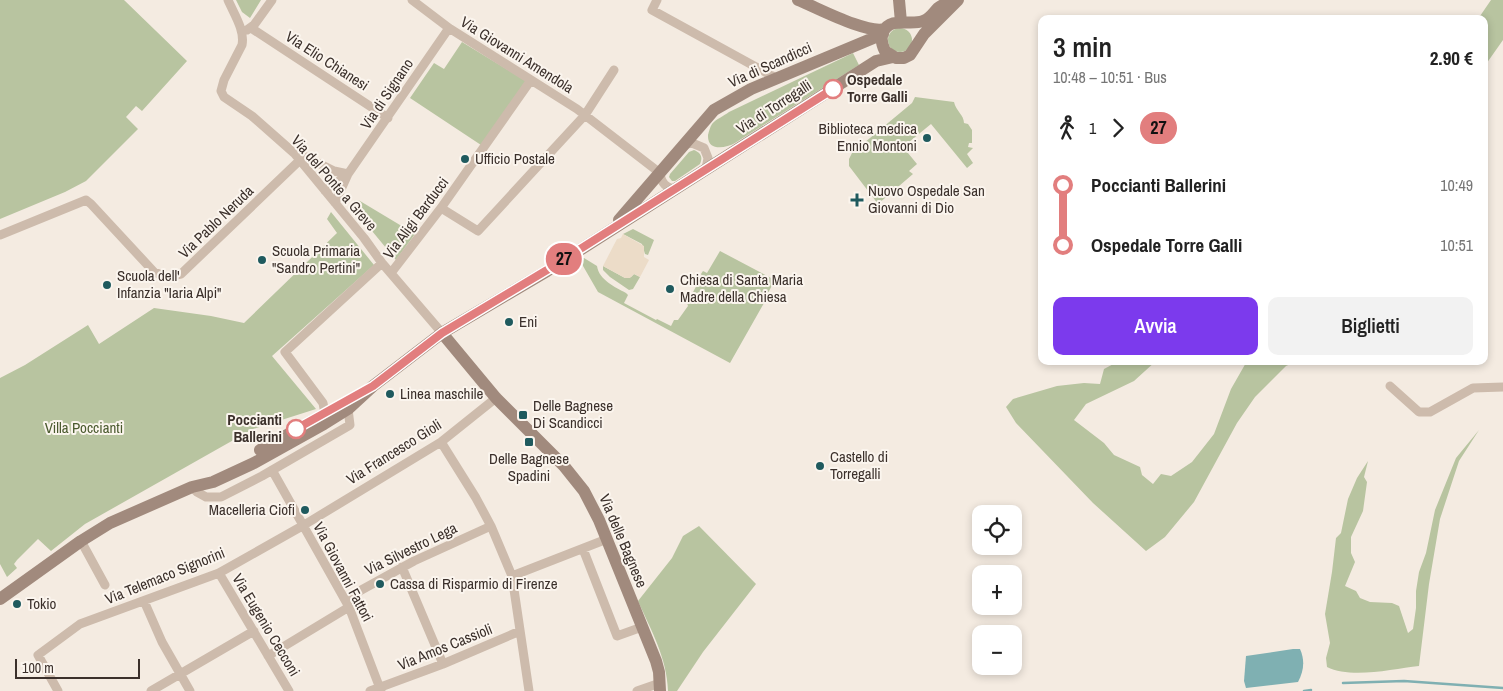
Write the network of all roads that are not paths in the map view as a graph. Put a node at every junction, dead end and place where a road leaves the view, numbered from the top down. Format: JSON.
{"nodes":[{"id":1,"x":228,"y":0,"type":"edge"},
{"id":2,"x":272,"y":0,"type":"edge"},
{"id":3,"x":412,"y":0,"type":"edge"},
{"id":4,"x":657,"y":0,"type":"edge"},
{"id":5,"x":798,"y":0,"type":"edge"},
{"id":6,"x":899,"y":0,"type":"edge"},
{"id":7,"x":952,"y":0,"type":"edge"},
{"id":8,"x":958,"y":0,"type":"edge"},
{"id":9,"x":903,"y":22,"type":"junction"},
{"id":10,"x":449,"y":28,"type":"junction"},
{"id":11,"x":247,"y":30,"type":"junction"},
{"id":12,"x":884,"y":31,"type":"junction"},
{"id":13,"x":917,"y":45,"type":"junction"},
{"id":14,"x":893,"y":57,"type":"junction"},
{"id":15,"x":614,"y":70,"type":"dead end"},
{"id":16,"x":776,"y":78,"type":"junction"},
{"id":17,"x":530,"y":80,"type":"junction"},
{"id":18,"x":585,"y":115,"type":"junction"},
{"id":19,"x":388,"y":118,"type":"junction"},
{"id":20,"x":684,"y":145,"type":"junction"},
{"id":21,"x":290,"y":149,"type":"junction"},
{"id":22,"x":300,"y":160,"type":"junction"},
{"id":23,"x":706,"y":170,"type":"junction"},
{"id":24,"x":660,"y":173,"type":"junction"},
{"id":25,"x":348,"y":174,"type":"junction"},
{"id":26,"x":676,"y":188,"type":"junction"},
{"id":27,"x":325,"y":191,"type":"junction"},
{"id":28,"x":335,"y":203,"type":"junction"},
{"id":29,"x":441,"y":208,"type":"junction"},
{"id":30,"x":609,"y":231,"type":"junction"},
{"id":31,"x":0,"y":235,"type":"edge"},
{"id":32,"x":382,"y":263,"type":"junction"},
{"id":33,"x":391,"y":273,"type":"junction"},
{"id":34,"x":442,"y":333,"type":"junction"},
{"id":35,"x":373,"y":386,"type":"junction"},
{"id":36,"x":1390,"y":386,"type":"dead end"},
{"id":37,"x":1503,"y":387,"type":"edge"},
{"id":38,"x":496,"y":398,"type":"junction"},
{"id":39,"x":348,"y":409,"type":"junction"},
{"id":40,"x":325,"y":414,"type":"junction"},
{"id":41,"x":301,"y":431,"type":"junction"},
{"id":42,"x":441,"y":442,"type":"junction"},
{"id":43,"x":312,"y":446,"type":"junction"},
{"id":44,"x":272,"y":470,"type":"junction"},
{"id":45,"x":192,"y":486,"type":"junction"},
{"id":46,"x":304,"y":525,"type":"junction"},
{"id":47,"x":491,"y":526,"type":"junction"},
{"id":48,"x":607,"y":539,"type":"junction"},
{"id":49,"x":81,"y":541,"type":"junction"},
{"id":50,"x":583,"y":549,"type":"junction"},
{"id":51,"x":402,"y":567,"type":"junction"},
{"id":52,"x":219,"y":573,"type":"junction"},
{"id":53,"x":512,"y":576,"type":"junction"},
{"id":54,"x":105,"y":584,"type":"dead end"},
{"id":55,"x":0,"y":599,"type":"edge"},
{"id":56,"x":144,"y":601,"type":"junction"},
{"id":57,"x":347,"y":603,"type":"junction"},
{"id":58,"x":642,"y":627,"type":"junction"},
{"id":59,"x":254,"y":631,"type":"junction"},
{"id":60,"x":520,"y":631,"type":"junction"},
{"id":61,"x":268,"y":656,"type":"junction"},
{"id":62,"x":443,"y":664,"type":"junction"},
{"id":63,"x":181,"y":675,"type":"junction"},
{"id":64,"x":660,"y":687,"type":"edge"},
{"id":65,"x":381,"y":689,"type":"edge"},
{"id":66,"x":58,"y":691,"type":"edge"},
{"id":67,"x":151,"y":691,"type":"edge"},
{"id":68,"x":190,"y":691,"type":"edge"},
{"id":69,"x":288,"y":691,"type":"edge"},
{"id":70,"x":370,"y":691,"type":"edge"},
{"id":71,"x":529,"y":691,"type":"edge"},
{"id":72,"x":637,"y":691,"type":"edge"}],
"edges":[{"from":1,"to":11,"type":"street"},
{"from":2,"to":11,"type":"street"},
{"from":3,"to":10,"type":"street","name":"Via Giovanni Amendola"},
{"from":4,"to":16,"type":"street"},
{"from":5,"to":12,"type":"main road"},
{"from":6,"to":9,"type":"main road"},
{"from":7,"to":9,"type":"main road","name":"Via di Scandicci"},
{"from":8,"to":13,"type":"main road"},
{"from":9,"to":12,"type":"main road","name":"Via di Scandicci"},
{"from":9,"to":13,"type":"main road"},
{"from":10,"to":17,"type":"street","name":"Via Giovanni Amendola"},
{"from":10,"to":19,"type":"street","name":"Via di Signano"},
{"from":11,"to":19,"type":"street","name":"Via Elio Chianesi"},
{"from":11,"to":21,"type":"street","name":"Via del Ponte a Greve"},
{"from":12,"to":14,"type":"main road"},
{"from":12,"to":16,"type":"main road","name":"Via di Scandicci"},
{"from":13,"to":14,"type":"main road"},
{"from":14,"to":23,"type":"main road","name":"Via di Torregalli"},
{"from":15,"to":18,"type":"street"},
{"from":16,"to":20,"type":"main road","name":"Via di Scandicci"},
{"from":17,"to":18,"type":"street","name":"Via Giovanni Amendola"},
{"from":17,"to":29,"type":"street","name":"Via Aligi Barducci"},
{"from":18,"to":24,"type":"street","name":"Via Giovanni Amendola"},
{"from":18,"to":29,"type":"street"},
{"from":19,"to":25,"type":"street","name":"Via di Signano"},
{"from":20,"to":23,"type":"street"},
{"from":20,"to":24,"type":"main road","name":"Via di Scandicci"},
{"from":21,"to":22,"type":"street","name":"Via del Ponte a Greve"},
{"from":21,"to":25,"type":"street"},
{"from":22,"to":27,"type":"street","name":"Via del Ponte a Greve"},
{"from":22,"to":31,"type":"street","name":"Via Pablo Neruda"},
{"from":23,"to":26,"type":"main road","name":"Via di Torregalli"},
{"from":24,"to":26,"type":"street"},
{"from":24,"to":30,"type":"main road","name":"Via di Torregalli"},
{"from":25,"to":27,"type":"street"},
{"from":25,"to":28,"type":"street"},
{"from":26,"to":30,"type":"main road","name":"Via di Torregalli"},
{"from":27,"to":28,"type":"street","name":"Via del Ponte a Greve"},
{"from":28,"to":32,"type":"street","name":"Via del Ponte a Greve"},
{"from":29,"to":33,"type":"street","name":"Via Aligi Barducci"},
{"from":30,"to":34,"type":"main road","name":"Via di Torregalli"},
{"from":32,"to":33,"type":"street","name":"Via del Ponte a Greve"},
{"from":32,"to":40,"type":"street"},
{"from":33,"to":34,"type":"street","name":"Via del Ponte a Greve"},
{"from":34,"to":35,"type":"main road","name":"Via di Torregalli"},
{"from":34,"to":38,"type":"main road","name":"Via delle Bagnese"},
{"from":35,"to":39,"type":"main road"},
{"from":35,"to":40,"type":"main road"},
{"from":36,"to":37,"type":"street"},
{"from":38,"to":42,"type":"street","name":"Via Francesco Gioli"},
{"from":38,"to":48,"type":"main road","name":"Via delle Bagnese"},
{"from":39,"to":41,"type":"main road"},
{"from":39,"to":43,"type":"street"},
{"from":40,"to":41,"type":"main road"},
{"from":41,"to":43,"type":"street"},
{"from":41,"to":45,"type":"main road"},
{"from":42,"to":46,"type":"street","name":"Via Francesco Gioli"},
{"from":42,"to":47,"type":"street"},
{"from":43,"to":44,"type":"street"},
{"from":44,"to":45,"type":"street"},
{"from":44,"to":46,"type":"street","name":"Via Giovanni Fattori"},
{"from":45,"to":49,"type":"main road"},
{"from":46,"to":52,"type":"street","name":"Via Telemaco Signorini"},
{"from":46,"to":57,"type":"street","name":"Via Giovanni Fattori"},
{"from":47,"to":51,"type":"street","name":"Via Silvestro Lega"},
{"from":47,"to":53,"type":"street"},
{"from":48,"to":50,"type":"street"},
{"from":48,"to":58,"type":"main road","name":"Via delle Bagnese"},
{"from":49,"to":54,"type":"street"},
{"from":49,"to":55,"type":"main road"},
{"from":50,"to":53,"type":"street"},
{"from":50,"to":58,"type":"street"},
{"from":51,"to":57,"type":"street","name":"Via Silvestro Lega"},
{"from":51,"to":62,"type":"street"},
{"from":52,"to":56,"type":"street","name":"Via Telemaco Signorini"},
{"from":52,"to":59,"type":"street","name":"Via Eugenio Cecconi"},
{"from":53,"to":60,"type":"street"},
{"from":56,"to":63,"type":"street"},
{"from":56,"to":66,"type":"street","name":"Via Telemaco Signorini"},
{"from":57,"to":61,"type":"street","name":"Via Silvestro Lega"},
{"from":57,"to":65,"type":"street","name":"Via Giovanni Fattori"},
{"from":58,"to":64,"type":"main road","name":"Via delle Bagnese"},
{"from":59,"to":61,"type":"street","name":"Via Eugenio Cecconi"},
{"from":59,"to":63,"type":"street"},
{"from":60,"to":62,"type":"street","name":"Via Amos Cassioli"},
{"from":60,"to":71,"type":"street"},
{"from":61,"to":69,"type":"street","name":"Via Eugenio Cecconi"},
{"from":62,"to":65,"type":"street","name":"Via Amos Cassioli"},
{"from":63,"to":67,"type":"street"},
{"from":63,"to":68,"type":"street"},
{"from":64,"to":72,"type":"street"},
{"from":65,"to":70,"type":"street","name":"Via Amos Cassioli"}]}
